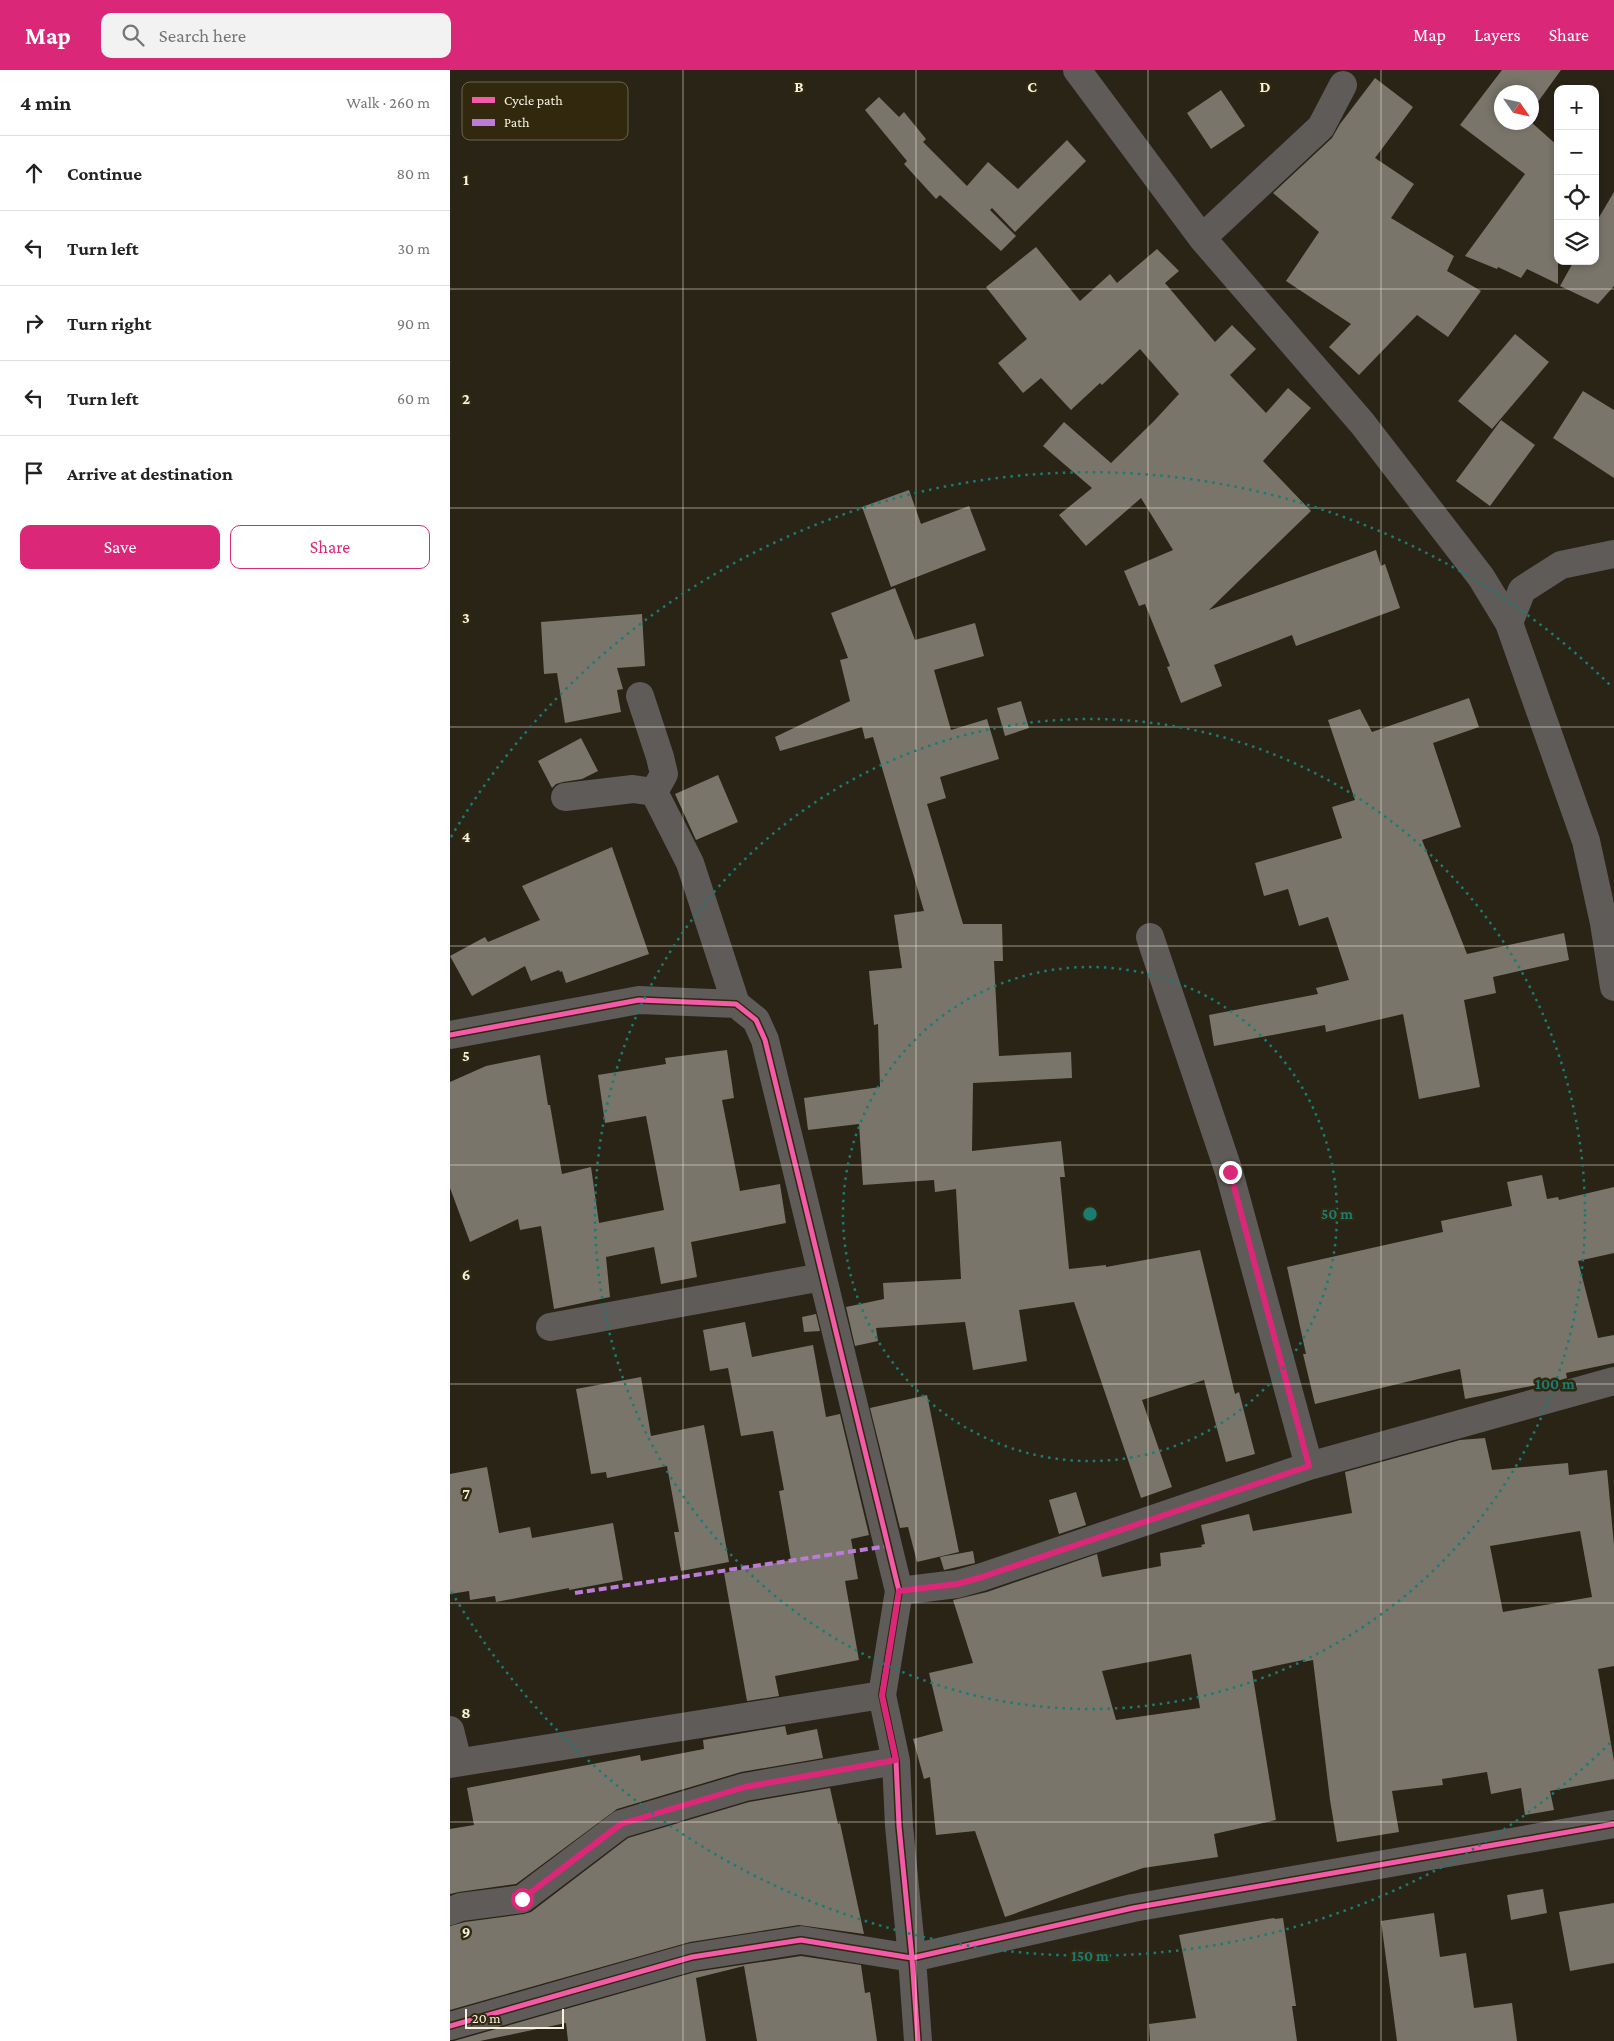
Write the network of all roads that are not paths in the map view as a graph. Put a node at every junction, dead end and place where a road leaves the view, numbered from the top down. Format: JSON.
{"nodes":[{"id":1,"x":1077,"y":70,"type":"edge"},
{"id":2,"x":1343,"y":85,"type":"dead end"},
{"id":3,"x":1202,"y":238,"type":"junction"},
{"id":4,"x":1614,"y":554,"type":"edge"},
{"id":5,"x":1509,"y":623,"type":"junction"},
{"id":6,"x":640,"y":696,"type":"dead end"},
{"id":7,"x":654,"y":792,"type":"junction"},
{"id":8,"x":565,"y":797,"type":"dead end"},
{"id":9,"x":1150,"y":937,"type":"dead end"},
{"id":10,"x":1614,"y":987,"type":"edge"},
{"id":11,"x":736,"y":1004,"type":"junction"},
{"id":12,"x":450,"y":1035,"type":"edge"},
{"id":13,"x":822,"y":1277,"type":"junction"},
{"id":14,"x":550,"y":1327,"type":"dead end"},
{"id":15,"x":1614,"y":1381,"type":"edge"},
{"id":16,"x":1309,"y":1466,"type":"junction"},
{"id":17,"x":899,"y":1591,"type":"junction"},
{"id":18,"x":882,"y":1696,"type":"junction"},
{"id":19,"x":450,"y":1730,"type":"edge"},
{"id":20,"x":896,"y":1760,"type":"junction"},
{"id":21,"x":454,"y":1763,"type":"edge"},
{"id":22,"x":1614,"y":1824,"type":"edge"},
{"id":23,"x":450,"y":1911,"type":"edge"},
{"id":24,"x":912,"y":1958,"type":"junction"},
{"id":25,"x":450,"y":2026,"type":"edge"},
{"id":26,"x":918,"y":2041,"type":"edge"}],
"edges":[{"from":1,"to":3,"type":"street"},
{"from":2,"to":3,"type":"street"},
{"from":3,"to":5,"type":"street"},
{"from":4,"to":5,"type":"street"},
{"from":5,"to":10,"type":"street"},
{"from":6,"to":7,"type":"street"},
{"from":7,"to":8,"type":"street"},
{"from":7,"to":11,"type":"street"},
{"from":9,"to":16,"type":"street"},
{"from":11,"to":12,"type":"street"},
{"from":11,"to":13,"type":"street"},
{"from":13,"to":14,"type":"street"},
{"from":13,"to":17,"type":"street"},
{"from":15,"to":16,"type":"street"},
{"from":16,"to":17,"type":"street"},
{"from":17,"to":18,"type":"street"},
{"from":18,"to":20,"type":"street"},
{"from":18,"to":21,"type":"street"},
{"from":19,"to":21,"type":"street"},
{"from":20,"to":23,"type":"street"},
{"from":20,"to":24,"type":"street"},
{"from":22,"to":24,"type":"street"},
{"from":24,"to":25,"type":"street"},
{"from":24,"to":26,"type":"street"}]}
